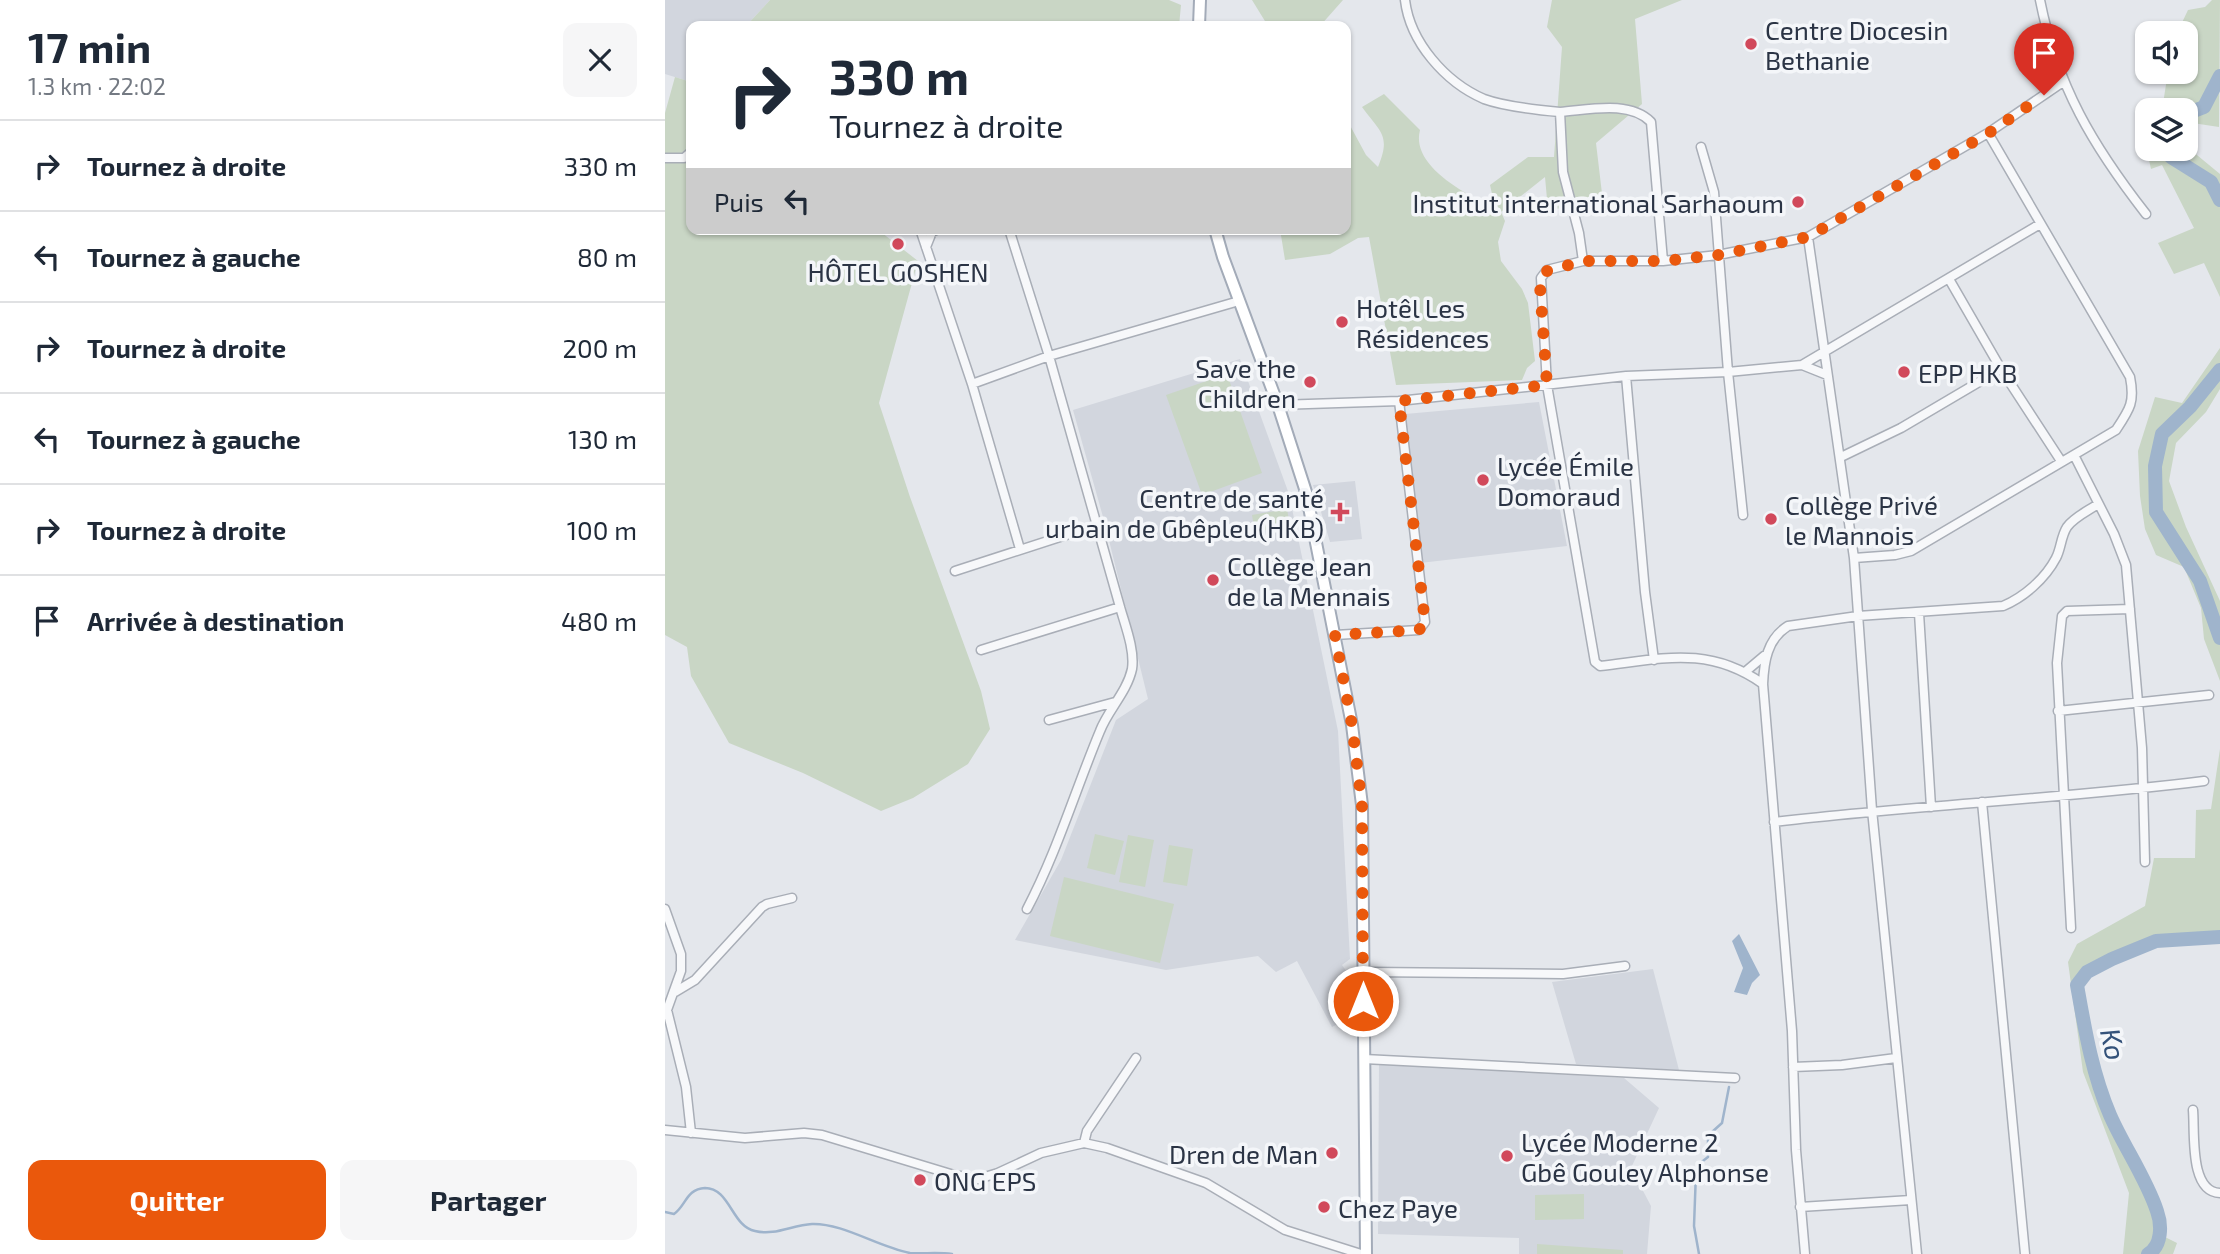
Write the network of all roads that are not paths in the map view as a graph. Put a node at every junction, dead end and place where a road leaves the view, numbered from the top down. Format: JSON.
{"nodes":[{"id":1,"x":1200,"y":0,"type":"edge"},
{"id":2,"x":1405,"y":0,"type":"edge"},
{"id":3,"x":2040,"y":0,"type":"edge"},
{"id":4,"x":1199,"y":21,"type":"edge"},
{"id":5,"x":2063,"y":82,"type":"junction"},
{"id":6,"x":1560,"y":112,"type":"junction"},
{"id":7,"x":1989,"y":133,"type":"junction"},
{"id":8,"x":1702,"y":147,"type":"dead end"},
{"id":9,"x":686,"y":156,"type":"edge"},
{"id":10,"x":665,"y":158,"type":"edge"},
{"id":11,"x":2146,"y":214,"type":"dead end"},
{"id":12,"x":2040,"y":224,"type":"junction"},
{"id":13,"x":922,"y":235,"type":"edge"},
{"id":14,"x":931,"y":235,"type":"edge"},
{"id":15,"x":1011,"y":235,"type":"edge"},
{"id":16,"x":1217,"y":235,"type":"edge"},
{"id":17,"x":1808,"y":237,"type":"junction"},
{"id":18,"x":926,"y":247,"type":"junction"},
{"id":19,"x":1718,"y":255,"type":"junction"},
{"id":20,"x":1583,"y":261,"type":"junction"},
{"id":21,"x":1663,"y":261,"type":"junction"},
{"id":22,"x":1949,"y":279,"type":"junction"},
{"id":23,"x":1239,"y":301,"type":"junction"},
{"id":24,"x":1823,"y":352,"type":"junction"},
{"id":25,"x":1049,"y":356,"type":"junction"},
{"id":26,"x":1803,"y":365,"type":"junction"},
{"id":27,"x":2001,"y":369,"type":"junction"},
{"id":28,"x":1728,"y":372,"type":"junction"},
{"id":29,"x":1827,"y":375,"type":"junction"},
{"id":30,"x":1626,"y":376,"type":"junction"},
{"id":31,"x":972,"y":384,"type":"junction"},
{"id":32,"x":1547,"y":385,"type":"junction"},
{"id":33,"x":1399,"y":401,"type":"junction"},
{"id":34,"x":1279,"y":405,"type":"junction"},
{"id":35,"x":2074,"y":455,"type":"junction"},
{"id":36,"x":1841,"y":457,"type":"junction"},
{"id":37,"x":2061,"y":461,"type":"junction"},
{"id":38,"x":2098,"y":504,"type":"junction"},
{"id":39,"x":1743,"y":515,"type":"dead end"},
{"id":40,"x":1097,"y":525,"type":"junction"},
{"id":41,"x":1020,"y":549,"type":"junction"},
{"id":42,"x":1854,"y":558,"type":"junction"},
{"id":43,"x":955,"y":571,"type":"dead end"},
{"id":44,"x":1120,"y":607,"type":"junction"},
{"id":45,"x":2130,"y":609,"type":"junction"},
{"id":46,"x":1919,"y":613,"type":"junction"},
{"id":47,"x":1858,"y":616,"type":"junction"},
{"id":48,"x":1335,"y":635,"type":"junction"},
{"id":49,"x":981,"y":650,"type":"dead end"},
{"id":50,"x":1764,"y":656,"type":"junction"},
{"id":51,"x":1654,"y":660,"type":"junction"},
{"id":52,"x":1745,"y":672,"type":"junction"},
{"id":53,"x":1763,"y":684,"type":"junction"},
{"id":54,"x":2209,"y":695,"type":"dead end"},
{"id":55,"x":1115,"y":702,"type":"junction"},
{"id":56,"x":2137,"y":702,"type":"junction"},
{"id":57,"x":2059,"y":711,"type":"junction"},
{"id":58,"x":1049,"y":720,"type":"dead end"},
{"id":59,"x":2204,"y":781,"type":"dead end"},
{"id":60,"x":2142,"y":788,"type":"junction"},
{"id":61,"x":2063,"y":796,"type":"junction"},
{"id":62,"x":1982,"y":802,"type":"junction"},
{"id":63,"x":1931,"y":807,"type":"junction"},
{"id":64,"x":1873,"y":810,"type":"junction"},
{"id":65,"x":1774,"y":822,"type":"junction"},
{"id":66,"x":2145,"y":862,"type":"dead end"},
{"id":67,"x":792,"y":898,"type":"dead end"},
{"id":68,"x":665,"y":909,"type":"edge"},
{"id":69,"x":1027,"y":909,"type":"dead end"},
{"id":70,"x":2071,"y":928,"type":"dead end"},
{"id":71,"x":1625,"y":966,"type":"dead end"},
{"id":72,"x":1365,"y":972,"type":"junction"},
{"id":73,"x":675,"y":992,"type":"junction"},
{"id":74,"x":1136,"y":1058,"type":"dead end"},
{"id":75,"x":1896,"y":1058,"type":"junction"},
{"id":76,"x":1364,"y":1059,"type":"junction"},
{"id":77,"x":1793,"y":1067,"type":"junction"},
{"id":78,"x":1735,"y":1079,"type":"dead end"},
{"id":79,"x":2193,"y":1110,"type":"dead end"},
{"id":80,"x":665,"y":1130,"type":"edge"},
{"id":81,"x":691,"y":1133,"type":"junction"},
{"id":82,"x":1084,"y":1143,"type":"junction"},
{"id":83,"x":2220,"y":1193,"type":"edge"},
{"id":84,"x":1911,"y":1200,"type":"junction"},
{"id":85,"x":1800,"y":1208,"type":"junction"},
{"id":86,"x":1361,"y":1254,"type":"edge"},
{"id":87,"x":1366,"y":1254,"type":"edge"},
{"id":88,"x":1805,"y":1254,"type":"edge"},
{"id":89,"x":1917,"y":1254,"type":"edge"},
{"id":90,"x":2025,"y":1254,"type":"edge"}],
"edges":[{"from":1,"to":4,"type":"main road"},
{"from":2,"to":6,"type":"street"},
{"from":3,"to":5,"type":"street"},
{"from":5,"to":7,"type":"street"},
{"from":5,"to":11,"type":"street"},
{"from":6,"to":20,"type":"street"},
{"from":6,"to":21,"type":"street"},
{"from":7,"to":12,"type":"street"},
{"from":7,"to":17,"type":"street"},
{"from":8,"to":19,"type":"street"},
{"from":9,"to":10,"type":"street"},
{"from":12,"to":22,"type":"street"},
{"from":12,"to":35,"type":"street"},
{"from":13,"to":18,"type":"street"},
{"from":14,"to":18,"type":"street"},
{"from":15,"to":25,"type":"street"},
{"from":16,"to":23,"type":"main road"},
{"from":17,"to":19,"type":"street"},
{"from":17,"to":24,"type":"street"},
{"from":18,"to":31,"type":"street"},
{"from":19,"to":21,"type":"street"},
{"from":19,"to":28,"type":"street"},
{"from":20,"to":21,"type":"street"},
{"from":20,"to":32,"type":"street"},
{"from":22,"to":24,"type":"street"},
{"from":22,"to":27,"type":"street"},
{"from":23,"to":25,"type":"street"},
{"from":23,"to":34,"type":"main road"},
{"from":24,"to":26,"type":"street"},
{"from":24,"to":29,"type":"street"},
{"from":25,"to":31,"type":"street"},
{"from":25,"to":40,"type":"street"},
{"from":26,"to":28,"type":"street"},
{"from":26,"to":29,"type":"street"},
{"from":27,"to":36,"type":"street"},
{"from":27,"to":37,"type":"street"},
{"from":28,"to":30,"type":"street"},
{"from":28,"to":39,"type":"street"},
{"from":29,"to":36,"type":"street"},
{"from":30,"to":32,"type":"street"},
{"from":30,"to":51,"type":"street"},
{"from":31,"to":41,"type":"street"},
{"from":32,"to":33,"type":"street"},
{"from":32,"to":51,"type":"street"},
{"from":33,"to":34,"type":"street"},
{"from":33,"to":48,"type":"street"},
{"from":34,"to":48,"type":"main road"},
{"from":35,"to":37,"type":"street"},
{"from":35,"to":38,"type":"street"},
{"from":36,"to":42,"type":"street"},
{"from":37,"to":42,"type":"street"},
{"from":38,"to":45,"type":"street"},
{"from":38,"to":46,"type":"street"},
{"from":40,"to":41,"type":"street"},
{"from":40,"to":44,"type":"street"},
{"from":41,"to":43,"type":"street"},
{"from":42,"to":47,"type":"street"},
{"from":44,"to":49,"type":"street"},
{"from":44,"to":55,"type":"street"},
{"from":45,"to":56,"type":"street"},
{"from":45,"to":57,"type":"street"},
{"from":46,"to":47,"type":"street"},
{"from":46,"to":63,"type":"street"},
{"from":47,"to":50,"type":"street"},
{"from":47,"to":64,"type":"street"},
{"from":48,"to":72,"type":"main road"},
{"from":50,"to":52,"type":"street"},
{"from":50,"to":53,"type":"street"},
{"from":51,"to":52,"type":"street"},
{"from":52,"to":53,"type":"street"},
{"from":53,"to":65,"type":"street"},
{"from":54,"to":56,"type":"street"},
{"from":55,"to":58,"type":"street"},
{"from":55,"to":69,"type":"street"},
{"from":56,"to":57,"type":"street"},
{"from":56,"to":60,"type":"street"},
{"from":57,"to":61,"type":"street"},
{"from":59,"to":60,"type":"street"},
{"from":60,"to":61,"type":"street"},
{"from":60,"to":66,"type":"street"},
{"from":61,"to":62,"type":"street"},
{"from":61,"to":70,"type":"street"},
{"from":62,"to":63,"type":"street"},
{"from":62,"to":90,"type":"street"},
{"from":63,"to":64,"type":"street"},
{"from":64,"to":65,"type":"street"},
{"from":64,"to":75,"type":"street"},
{"from":65,"to":77,"type":"street"},
{"from":67,"to":73,"type":"street"},
{"from":68,"to":73,"type":"street"},
{"from":71,"to":72,"type":"street"},
{"from":72,"to":76,"type":"main road"},
{"from":73,"to":81,"type":"street"},
{"from":74,"to":82,"type":"street"},
{"from":75,"to":77,"type":"street"},
{"from":75,"to":84,"type":"street"},
{"from":76,"to":78,"type":"street"},
{"from":76,"to":87,"type":"main road"},
{"from":77,"to":85,"type":"street"},
{"from":79,"to":83,"type":"street"},
{"from":80,"to":81,"type":"street"},
{"from":81,"to":82,"type":"street"},
{"from":82,"to":86,"type":"street"},
{"from":84,"to":85,"type":"street"},
{"from":84,"to":89,"type":"street"},
{"from":85,"to":88,"type":"street"}]}
